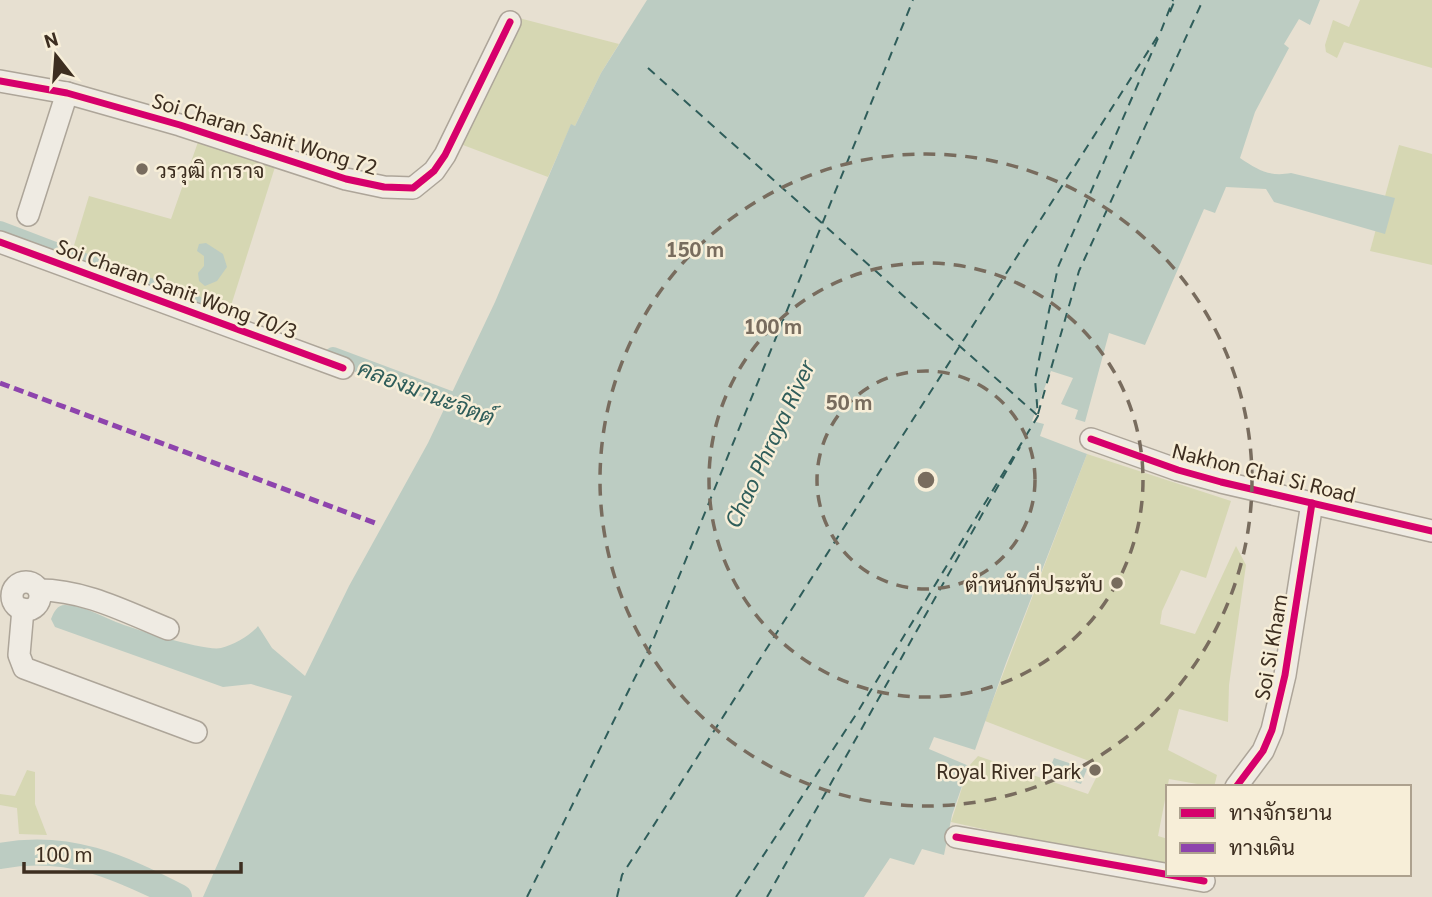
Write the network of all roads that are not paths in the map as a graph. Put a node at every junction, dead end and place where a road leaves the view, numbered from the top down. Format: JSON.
{"nodes":[{"id":1,"x":510,"y":22,"type":"dead end"},
{"id":2,"x":0,"y":70,"type":"edge"},
{"id":3,"x":0,"y":81,"type":"edge"},
{"id":4,"x":41,"y":89,"type":"junction"},
{"id":5,"x":67,"y":93,"type":"junction"},
{"id":6,"x":27,"y":215,"type":"dead end"},
{"id":7,"x":0,"y":242,"type":"edge"},
{"id":8,"x":343,"y":368,"type":"dead end"},
{"id":9,"x":1090,"y":439,"type":"dead end"},
{"id":10,"x":1312,"y":503,"type":"junction"},
{"id":11,"x":1432,"y":531,"type":"edge"},
{"id":12,"x":0,"y":575,"type":"edge"},
{"id":13,"x":29,"y":587,"type":"junction"},
{"id":14,"x":169,"y":629,"type":"dead end"},
{"id":15,"x":196,"y":732,"type":"dead end"},
{"id":16,"x":1238,"y":785,"type":"edge"},
{"id":17,"x":956,"y":838,"type":"dead end"},
{"id":18,"x":1203,"y":884,"type":"edge"}],
"edges":[{"from":1,"to":5,"type":"street","name":"Soi Charan Sanit Wong 72"},
{"from":2,"to":4,"type":"street","name":"Soi Charan Sanit Wong 72"},
{"from":3,"to":4,"type":"street","name":"Soi Charan Sanit Wong 72"},
{"from":4,"to":5,"type":"street","name":"Soi Charan Sanit Wong 72"},
{"from":5,"to":6,"type":"street"},
{"from":7,"to":8,"type":"street","name":"Soi Charan Sanit Wong 70/3"},
{"from":9,"to":10,"type":"street","name":"Nakhon Chai Si Road"},
{"from":10,"to":11,"type":"street","name":"Nakhon Chai Si Road"},
{"from":10,"to":16,"type":"street","name":"Soi Si Kham"},
{"from":12,"to":13,"type":"street"},
{"from":13,"to":14,"type":"street"},
{"from":13,"to":15,"type":"street"},
{"from":17,"to":18,"type":"street"}]}
